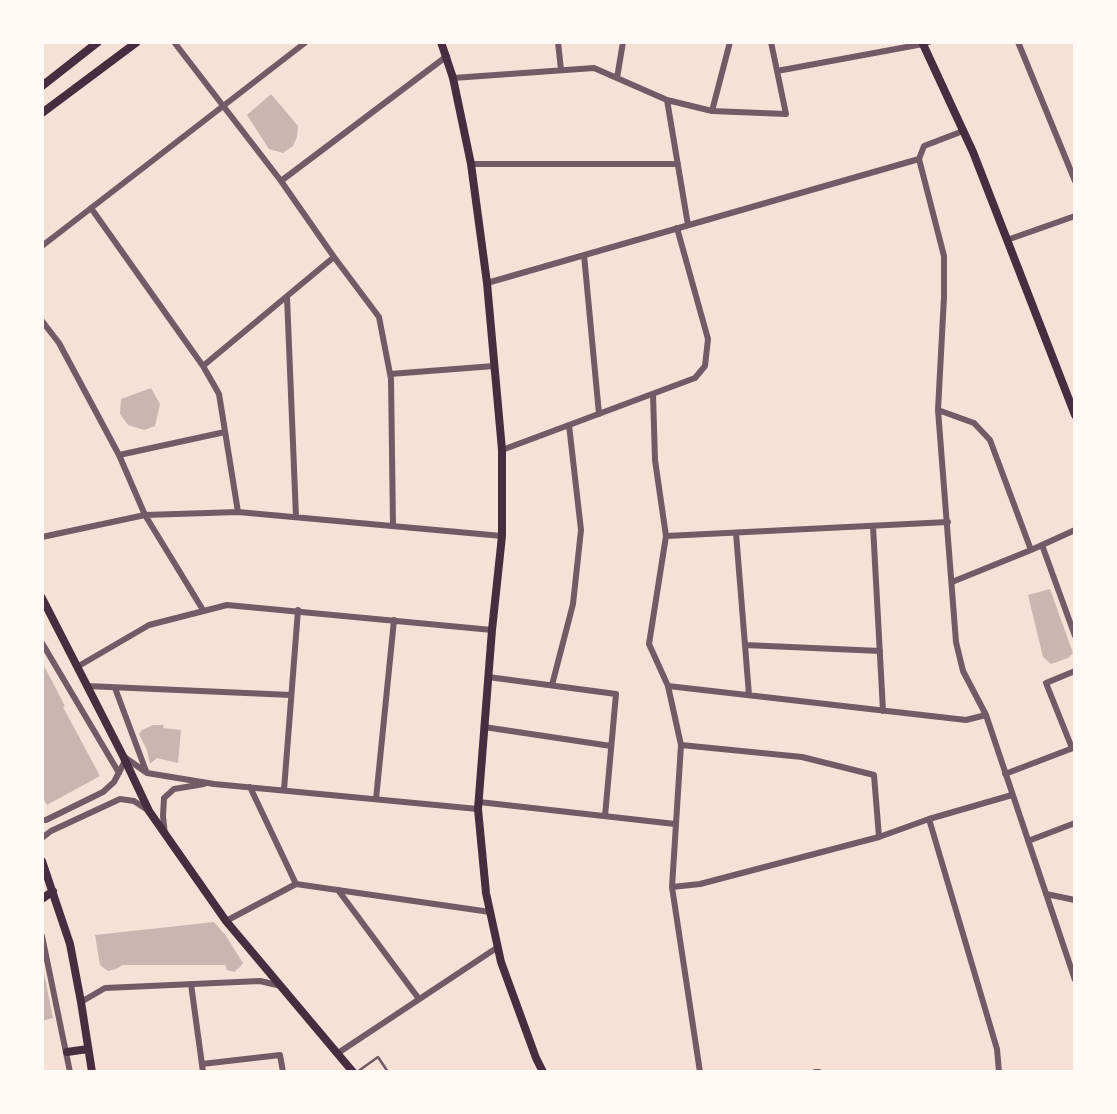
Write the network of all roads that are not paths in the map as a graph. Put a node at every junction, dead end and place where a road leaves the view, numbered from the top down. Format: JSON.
{"nodes":[{"id":1,"x":98,"y":42,"type":"edge"},
{"id":2,"x":137,"y":42,"type":"edge"},
{"id":3,"x":174,"y":42,"type":"edge"},
{"id":4,"x":306,"y":42,"type":"edge"},
{"id":5,"x":441,"y":42,"type":"edge"},
{"id":6,"x":558,"y":42,"type":"edge"},
{"id":7,"x":623,"y":42,"type":"edge"},
{"id":8,"x":730,"y":42,"type":"edge"},
{"id":9,"x":771,"y":42,"type":"edge"},
{"id":10,"x":1018,"y":42,"type":"edge"},
{"id":11,"x":925,"y":43,"type":"edge"},
{"id":12,"x":447,"y":56,"type":"junction"},
{"id":13,"x":561,"y":70,"type":"junction"},
{"id":14,"x":777,"y":71,"type":"junction"},
{"id":15,"x":453,"y":78,"type":"junction"},
{"id":16,"x":617,"y":78,"type":"junction"},
{"id":17,"x":42,"y":86,"type":"edge"},
{"id":18,"x":667,"y":100,"type":"junction"},
{"id":19,"x":224,"y":106,"type":"junction"},
{"id":20,"x":712,"y":111,"type":"junction"},
{"id":21,"x":42,"y":113,"type":"edge"},
{"id":22,"x":963,"y":131,"type":"junction"},
{"id":23,"x":919,"y":159,"type":"junction"},
{"id":24,"x":471,"y":164,"type":"junction"},
{"id":25,"x":678,"y":164,"type":"junction"},
{"id":26,"x":281,"y":181,"type":"junction"},
{"id":27,"x":1075,"y":181,"type":"edge"},
{"id":28,"x":91,"y":208,"type":"junction"},
{"id":29,"x":1075,"y":216,"type":"edge"},
{"id":30,"x":688,"y":225,"type":"junction"},
{"id":31,"x":677,"y":228,"type":"junction"},
{"id":32,"x":1007,"y":240,"type":"junction"},
{"id":33,"x":42,"y":246,"type":"edge"},
{"id":34,"x":584,"y":255,"type":"junction"},
{"id":35,"x":334,"y":257,"type":"junction"},
{"id":36,"x":487,"y":282,"type":"junction"},
{"id":37,"x":287,"y":297,"type":"junction"},
{"id":38,"x":42,"y":321,"type":"edge"},
{"id":39,"x":204,"y":366,"type":"junction"},
{"id":40,"x":494,"y":366,"type":"junction"},
{"id":41,"x":390,"y":374,"type":"junction"},
{"id":42,"x":653,"y":394,"type":"junction"},
{"id":43,"x":938,"y":410,"type":"junction"},
{"id":44,"x":1074,"y":411,"type":"edge"},
{"id":45,"x":599,"y":414,"type":"junction"},
{"id":46,"x":569,"y":425,"type":"junction"},
{"id":47,"x":225,"y":432,"type":"junction"},
{"id":48,"x":502,"y":450,"type":"junction"},
{"id":49,"x":120,"y":455,"type":"junction"},
{"id":50,"x":238,"y":512,"type":"junction"},
{"id":51,"x":145,"y":515,"type":"junction"},
{"id":52,"x":296,"y":517,"type":"junction"},
{"id":53,"x":948,"y":522,"type":"junction"},
{"id":54,"x":393,"y":526,"type":"junction"},
{"id":55,"x":873,"y":526,"type":"junction"},
{"id":56,"x":1075,"y":530,"type":"edge"},
{"id":57,"x":736,"y":533,"type":"junction"},
{"id":58,"x":666,"y":536,"type":"junction"},
{"id":59,"x":42,"y":537,"type":"edge"},
{"id":60,"x":502,"y":537,"type":"junction"},
{"id":61,"x":1042,"y":545,"type":"junction"},
{"id":62,"x":1031,"y":551,"type":"junction"},
{"id":63,"x":952,"y":582,"type":"junction"},
{"id":64,"x":42,"y":597,"type":"edge"},
{"id":65,"x":203,"y":610,"type":"junction"},
{"id":66,"x":298,"y":610,"type":"junction"},
{"id":67,"x":394,"y":620,"type":"junction"},
{"id":68,"x":492,"y":629,"type":"junction"},
{"id":69,"x":1075,"y":636,"type":"edge"},
{"id":70,"x":42,"y":643,"type":"edge"},
{"id":71,"x":745,"y":645,"type":"junction"},
{"id":72,"x":880,"y":651,"type":"junction"},
{"id":73,"x":77,"y":667,"type":"junction"},
{"id":74,"x":1075,"y":671,"type":"edge"},
{"id":75,"x":488,"y":677,"type":"junction"},
{"id":76,"x":552,"y":685,"type":"junction"},
{"id":77,"x":668,"y":686,"type":"junction"},
{"id":78,"x":87,"y":687,"type":"junction"},
{"id":79,"x":115,"y":688,"type":"junction"},
{"id":80,"x":291,"y":695,"type":"junction"},
{"id":81,"x":749,"y":695,"type":"junction"},
{"id":82,"x":883,"y":711,"type":"junction"},
{"id":83,"x":986,"y":715,"type":"junction"},
{"id":84,"x":484,"y":727,"type":"junction"},
{"id":85,"x":681,"y":745,"type":"junction"},
{"id":86,"x":611,"y":747,"type":"junction"},
{"id":87,"x":1074,"y":747,"type":"edge"},
{"id":88,"x":124,"y":759,"type":"junction"},
{"id":89,"x":119,"y":773,"type":"junction"},
{"id":90,"x":147,"y":773,"type":"junction"},
{"id":91,"x":1005,"y":774,"type":"junction"},
{"id":92,"x":214,"y":784,"type":"junction"},
{"id":93,"x":250,"y":787,"type":"junction"},
{"id":94,"x":284,"y":790,"type":"junction"},
{"id":95,"x":1012,"y":795,"type":"junction"},
{"id":96,"x":376,"y":799,"type":"junction"},
{"id":97,"x":478,"y":805,"type":"junction"},
{"id":98,"x":149,"y":811,"type":"junction"},
{"id":99,"x":605,"y":816,"type":"junction"},
{"id":100,"x":929,"y":819,"type":"junction"},
{"id":101,"x":42,"y":820,"type":"edge"},
{"id":102,"x":1075,"y":823,"type":"edge"},
{"id":103,"x":675,"y":824,"type":"junction"},
{"id":104,"x":166,"y":837,"type":"junction"},
{"id":105,"x":879,"y":837,"type":"junction"},
{"id":106,"x":42,"y":838,"type":"edge"},
{"id":107,"x":1028,"y":841,"type":"junction"},
{"id":108,"x":42,"y":861,"type":"edge"},
{"id":109,"x":296,"y":884,"type":"junction"},
{"id":110,"x":672,"y":887,"type":"junction"},
{"id":111,"x":338,"y":890,"type":"junction"},
{"id":112,"x":53,"y":891,"type":"junction"},
{"id":113,"x":1046,"y":894,"type":"junction"},
{"id":114,"x":42,"y":899,"type":"edge"},
{"id":115,"x":1075,"y":900,"type":"edge"},
{"id":116,"x":490,"y":912,"type":"junction"},
{"id":117,"x":226,"y":921,"type":"junction"},
{"id":118,"x":42,"y":936,"type":"edge"},
{"id":119,"x":498,"y":947,"type":"junction"},
{"id":120,"x":44,"y":951,"type":"edge"},
{"id":121,"x":1075,"y":980,"type":"edge"},
{"id":122,"x":191,"y":984,"type":"junction"},
{"id":123,"x":281,"y":986,"type":"junction"},
{"id":124,"x":419,"y":999,"type":"junction"},
{"id":125,"x":81,"y":1002,"type":"junction"},
{"id":126,"x":88,"y":1049,"type":"junction"},
{"id":127,"x":67,"y":1052,"type":"junction"},
{"id":128,"x":338,"y":1053,"type":"junction"},
{"id":129,"x":202,"y":1068,"type":"edge"},
{"id":130,"x":71,"y":1072,"type":"edge"},
{"id":131,"x":92,"y":1072,"type":"edge"},
{"id":132,"x":282,"y":1072,"type":"edge"},
{"id":133,"x":355,"y":1072,"type":"edge"},
{"id":134,"x":388,"y":1072,"type":"edge"},
{"id":135,"x":543,"y":1072,"type":"edge"},
{"id":136,"x":700,"y":1072,"type":"edge"},
{"id":137,"x":999,"y":1072,"type":"edge"}],
"edges":[{"from":1,"to":17,"type":"main road"},
{"from":2,"to":21,"type":"main road"},
{"from":3,"to":19,"type":"street"},
{"from":4,"to":19,"type":"street"},
{"from":5,"to":12,"type":"main road"},
{"from":6,"to":13,"type":"street"},
{"from":7,"to":16,"type":"street"},
{"from":8,"to":20,"type":"street"},
{"from":9,"to":14,"type":"street"},
{"from":10,"to":27,"type":"street"},
{"from":11,"to":14,"type":"street"},
{"from":11,"to":22,"type":"main road"},
{"from":12,"to":15,"type":"main road"},
{"from":12,"to":26,"type":"street"},
{"from":13,"to":15,"type":"street"},
{"from":13,"to":16,"type":"street"},
{"from":14,"to":20,"type":"street"},
{"from":15,"to":24,"type":"main road"},
{"from":16,"to":18,"type":"street"},
{"from":18,"to":20,"type":"street"},
{"from":18,"to":25,"type":"street"},
{"from":19,"to":26,"type":"street"},
{"from":19,"to":28,"type":"street"},
{"from":22,"to":23,"type":"street"},
{"from":22,"to":32,"type":"main road"},
{"from":23,"to":30,"type":"street"},
{"from":23,"to":43,"type":"street"},
{"from":24,"to":25,"type":"street"},
{"from":24,"to":36,"type":"main road"},
{"from":25,"to":30,"type":"street"},
{"from":26,"to":35,"type":"street"},
{"from":28,"to":33,"type":"street"},
{"from":28,"to":39,"type":"street"},
{"from":29,"to":32,"type":"street"},
{"from":30,"to":31,"type":"street"},
{"from":31,"to":34,"type":"street"},
{"from":31,"to":42,"type":"street"},
{"from":32,"to":44,"type":"main road"},
{"from":34,"to":36,"type":"street"},
{"from":34,"to":45,"type":"street"},
{"from":35,"to":37,"type":"street"},
{"from":35,"to":41,"type":"street"},
{"from":36,"to":40,"type":"main road"},
{"from":37,"to":39,"type":"street"},
{"from":37,"to":52,"type":"street"},
{"from":38,"to":49,"type":"street"},
{"from":39,"to":47,"type":"street"},
{"from":40,"to":41,"type":"street"},
{"from":40,"to":48,"type":"main road"},
{"from":41,"to":54,"type":"street"},
{"from":42,"to":45,"type":"street"},
{"from":42,"to":58,"type":"street"},
{"from":43,"to":53,"type":"street"},
{"from":43,"to":62,"type":"street"},
{"from":45,"to":46,"type":"street"},
{"from":46,"to":48,"type":"street"},
{"from":46,"to":76,"type":"street"},
{"from":47,"to":49,"type":"street"},
{"from":47,"to":50,"type":"street"},
{"from":48,"to":60,"type":"main road"},
{"from":49,"to":51,"type":"street"},
{"from":50,"to":51,"type":"street"},
{"from":50,"to":52,"type":"street"},
{"from":51,"to":59,"type":"street"},
{"from":51,"to":65,"type":"street"},
{"from":52,"to":54,"type":"street"},
{"from":53,"to":55,"type":"street"},
{"from":53,"to":63,"type":"street"},
{"from":54,"to":60,"type":"street"},
{"from":55,"to":57,"type":"street"},
{"from":55,"to":72,"type":"street"},
{"from":56,"to":61,"type":"street"},
{"from":57,"to":58,"type":"street"},
{"from":57,"to":71,"type":"street"},
{"from":58,"to":77,"type":"street"},
{"from":60,"to":68,"type":"main road"},
{"from":61,"to":62,"type":"street"},
{"from":61,"to":69,"type":"street"},
{"from":62,"to":63,"type":"street"},
{"from":63,"to":83,"type":"street"},
{"from":64,"to":73,"type":"main road"},
{"from":65,"to":66,"type":"street"},
{"from":65,"to":73,"type":"street"},
{"from":66,"to":67,"type":"street"},
{"from":66,"to":80,"type":"street"},
{"from":67,"to":68,"type":"street"},
{"from":67,"to":96,"type":"street"},
{"from":68,"to":75,"type":"main road"},
{"from":70,"to":89,"type":"street"},
{"from":71,"to":72,"type":"street"},
{"from":71,"to":81,"type":"street"},
{"from":72,"to":82,"type":"street"},
{"from":73,"to":78,"type":"main road"},
{"from":74,"to":87,"type":"street"},
{"from":75,"to":76,"type":"street"},
{"from":75,"to":84,"type":"main road"},
{"from":76,"to":86,"type":"street"},
{"from":77,"to":81,"type":"street"},
{"from":77,"to":85,"type":"street"},
{"from":78,"to":79,"type":"street"},
{"from":78,"to":88,"type":"main road"},
{"from":79,"to":80,"type":"street"},
{"from":79,"to":90,"type":"street"},
{"from":80,"to":94,"type":"street"},
{"from":81,"to":82,"type":"street"},
{"from":82,"to":83,"type":"street"},
{"from":83,"to":91,"type":"street"},
{"from":84,"to":86,"type":"street"},
{"from":84,"to":97,"type":"main road"},
{"from":85,"to":103,"type":"street"},
{"from":85,"to":105,"type":"street"},
{"from":86,"to":99,"type":"street"},
{"from":87,"to":91,"type":"street"},
{"from":88,"to":89,"type":"street"},
{"from":88,"to":90,"type":"street"},
{"from":88,"to":98,"type":"main road"},
{"from":89,"to":101,"type":"street"},
{"from":90,"to":92,"type":"street"},
{"from":91,"to":95,"type":"street"},
{"from":92,"to":93,"type":"street"},
{"from":92,"to":104,"type":"street"},
{"from":93,"to":94,"type":"street"},
{"from":93,"to":109,"type":"street"},
{"from":94,"to":96,"type":"street"},
{"from":95,"to":100,"type":"street"},
{"from":95,"to":107,"type":"street"},
{"from":96,"to":97,"type":"street"},
{"from":97,"to":99,"type":"street"},
{"from":97,"to":116,"type":"main road"},
{"from":98,"to":104,"type":"main road"},
{"from":98,"to":106,"type":"street"},
{"from":99,"to":103,"type":"street"},
{"from":100,"to":105,"type":"street"},
{"from":100,"to":137,"type":"street"},
{"from":102,"to":107,"type":"street"},
{"from":103,"to":110,"type":"street"},
{"from":104,"to":117,"type":"main road"},
{"from":105,"to":110,"type":"street"},
{"from":107,"to":113,"type":"street"},
{"from":108,"to":112,"type":"main road"},
{"from":109,"to":111,"type":"street"},
{"from":109,"to":117,"type":"street"},
{"from":110,"to":136,"type":"street"},
{"from":111,"to":116,"type":"street"},
{"from":111,"to":124,"type":"street"},
{"from":112,"to":114,"type":"main road"},
{"from":112,"to":125,"type":"main road"},
{"from":113,"to":115,"type":"street"},
{"from":113,"to":121,"type":"street"},
{"from":116,"to":119,"type":"main road"},
{"from":117,"to":123,"type":"main road"},
{"from":118,"to":120,"type":"street"},
{"from":119,"to":124,"type":"street"},
{"from":119,"to":135,"type":"main road"},
{"from":120,"to":127,"type":"street"},
{"from":122,"to":123,"type":"street"},
{"from":122,"to":125,"type":"street"},
{"from":122,"to":129,"type":"street"},
{"from":123,"to":128,"type":"main road"},
{"from":124,"to":128,"type":"street"},
{"from":125,"to":126,"type":"main road"},
{"from":126,"to":127,"type":"main road"},
{"from":126,"to":131,"type":"main road"},
{"from":127,"to":130,"type":"street"},
{"from":128,"to":133,"type":"main road"},
{"from":129,"to":132,"type":"street"},
{"from":133,"to":134,"type":"lane"}]}
